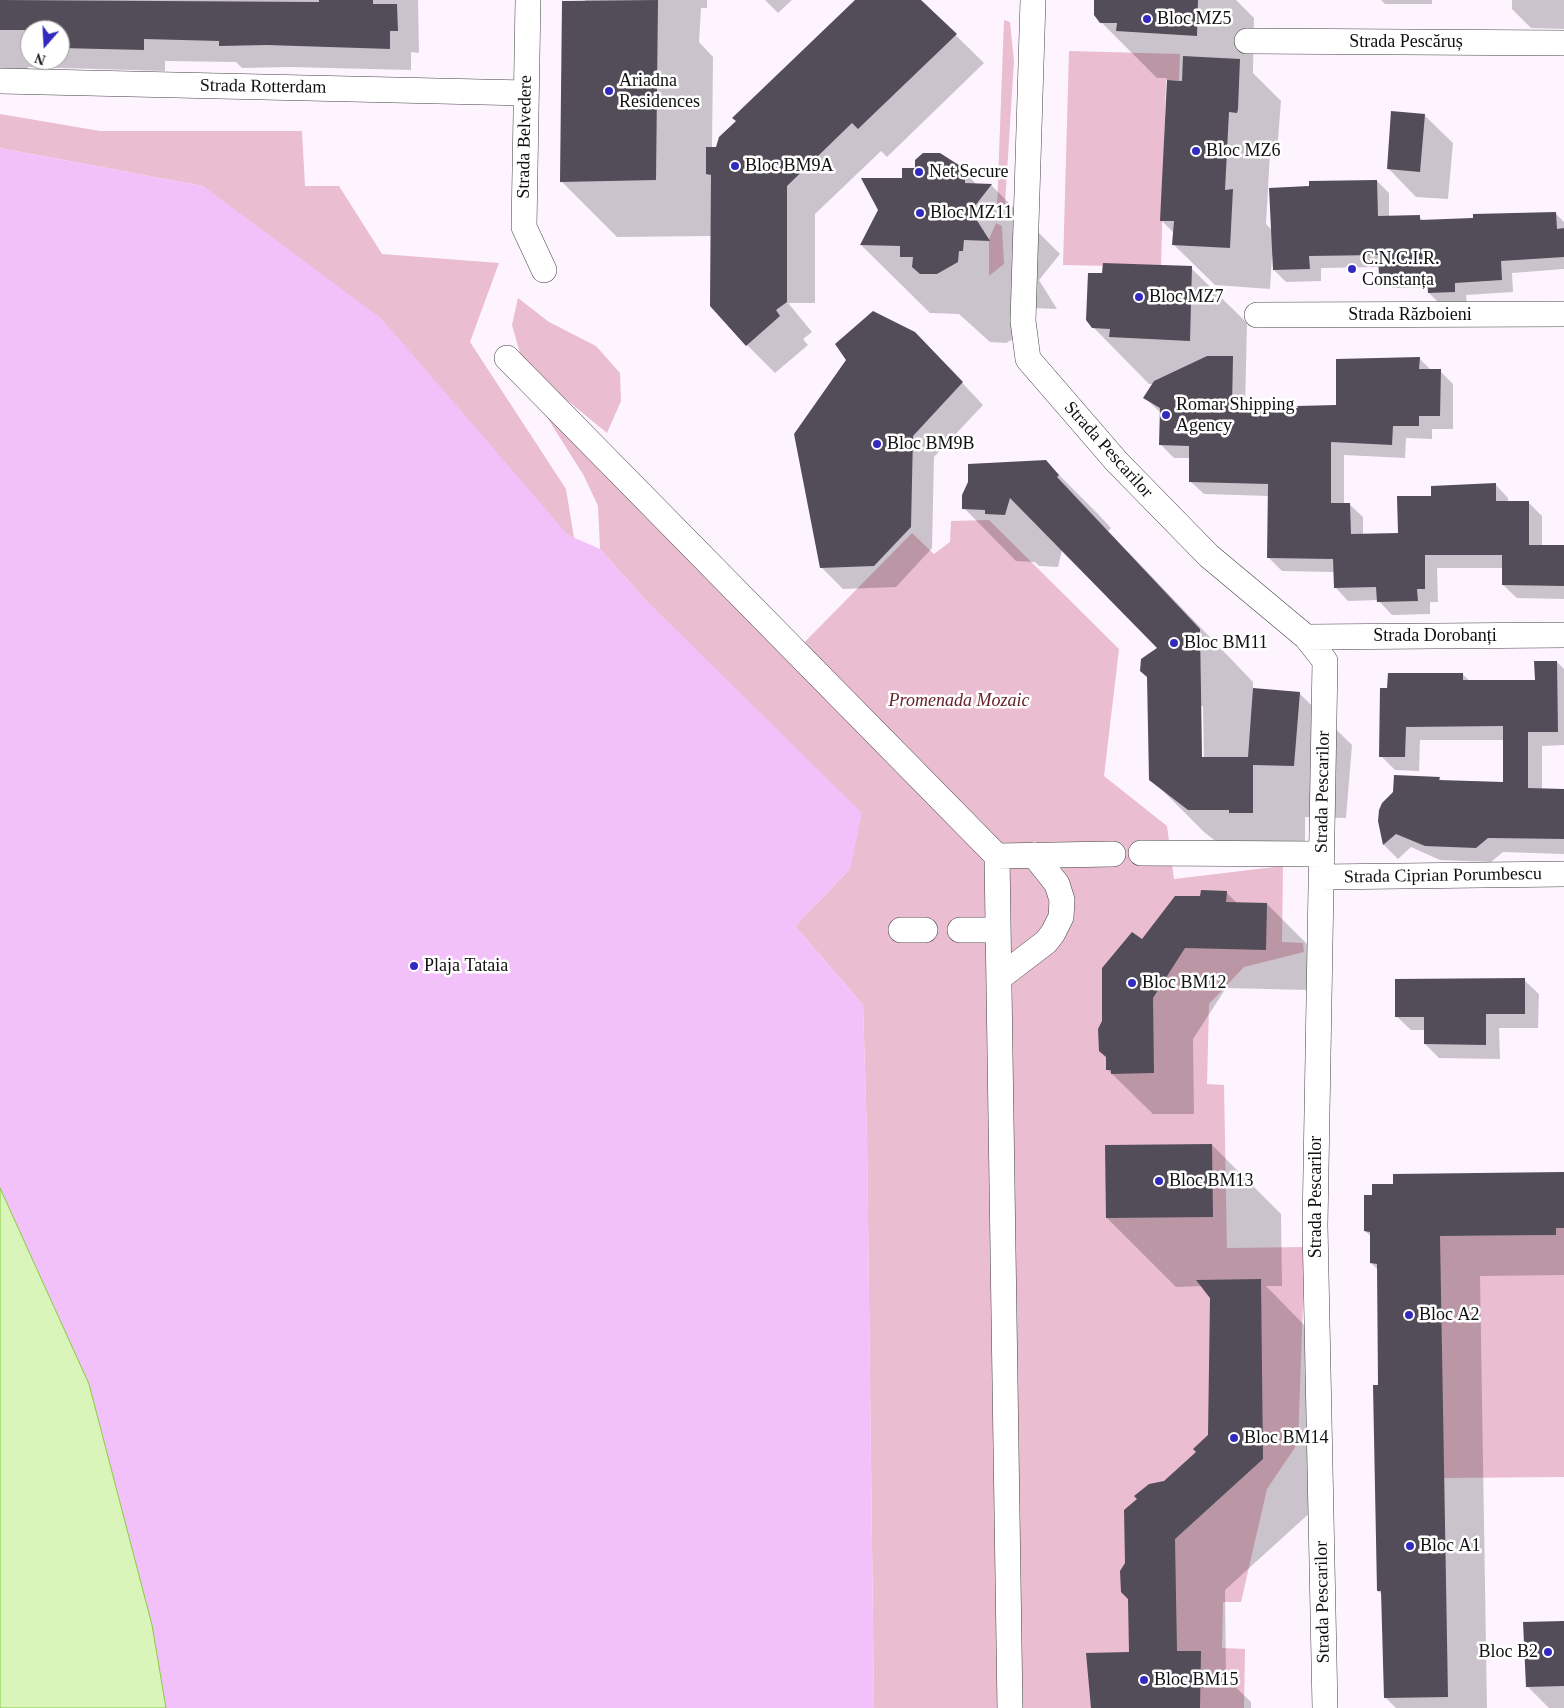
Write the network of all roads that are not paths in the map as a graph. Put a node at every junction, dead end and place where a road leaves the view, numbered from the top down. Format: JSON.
{"nodes":[{"id":1,"x":528,"y":0,"type":"edge"},
{"id":2,"x":1033,"y":0,"type":"edge"},
{"id":3,"x":1248,"y":41,"type":"dead end"},
{"id":4,"x":1564,"y":43,"type":"edge"},
{"id":5,"x":0,"y":81,"type":"edge"},
{"id":6,"x":526,"y":92,"type":"junction"},
{"id":7,"x":544,"y":270,"type":"dead end"},
{"id":8,"x":1564,"y":314,"type":"edge"},
{"id":9,"x":1257,"y":315,"type":"dead end"},
{"id":10,"x":507,"y":358,"type":"dead end"},
{"id":11,"x":1564,"y":635,"type":"edge"},
{"id":12,"x":1306,"y":637,"type":"junction"},
{"id":13,"x":1141,"y":853,"type":"dead end"},
{"id":14,"x":1113,"y":854,"type":"dead end"},
{"id":15,"x":1034,"y":855,"type":"junction"},
{"id":16,"x":997,"y":856,"type":"junction"},
{"id":17,"x":1322,"y":866,"type":"junction"},
{"id":18,"x":1564,"y":874,"type":"edge"},
{"id":19,"x":960,"y":930,"type":"dead end"},
{"id":20,"x":998,"y":930,"type":"junction"},
{"id":21,"x":998,"y":978,"type":"junction"},
{"id":22,"x":1010,"y":1708,"type":"edge"},
{"id":23,"x":1326,"y":1708,"type":"edge"}],
"edges":[{"from":1,"to":6,"type":"street","name":"Strada Belvedere"},
{"from":2,"to":12,"type":"street","name":"Strada Pescarilor"},
{"from":3,"to":4,"type":"street","name":"Strada Pescăruș"},
{"from":5,"to":6,"type":"street","name":"Strada Rotterdam"},
{"from":6,"to":7,"type":"street","name":"Strada Belvedere"},
{"from":8,"to":9,"type":"street","name":"Strada Războieni"},
{"from":10,"to":16,"type":"street"},
{"from":11,"to":12,"type":"street","name":"Strada Dorobanți"},
{"from":12,"to":17,"type":"street","name":"Strada Pescarilor"},
{"from":13,"to":17,"type":"street","name":"Strada Ciprian Porumbescu"},
{"from":14,"to":15,"type":"street"},
{"from":15,"to":16,"type":"street"},
{"from":15,"to":21,"type":"street"},
{"from":16,"to":20,"type":"street"},
{"from":17,"to":18,"type":"street","name":"Strada Ciprian Porumbescu"},
{"from":17,"to":23,"type":"street","name":"Strada Pescarilor"},
{"from":19,"to":20,"type":"street"},
{"from":20,"to":21,"type":"street"},
{"from":21,"to":22,"type":"street"}]}
